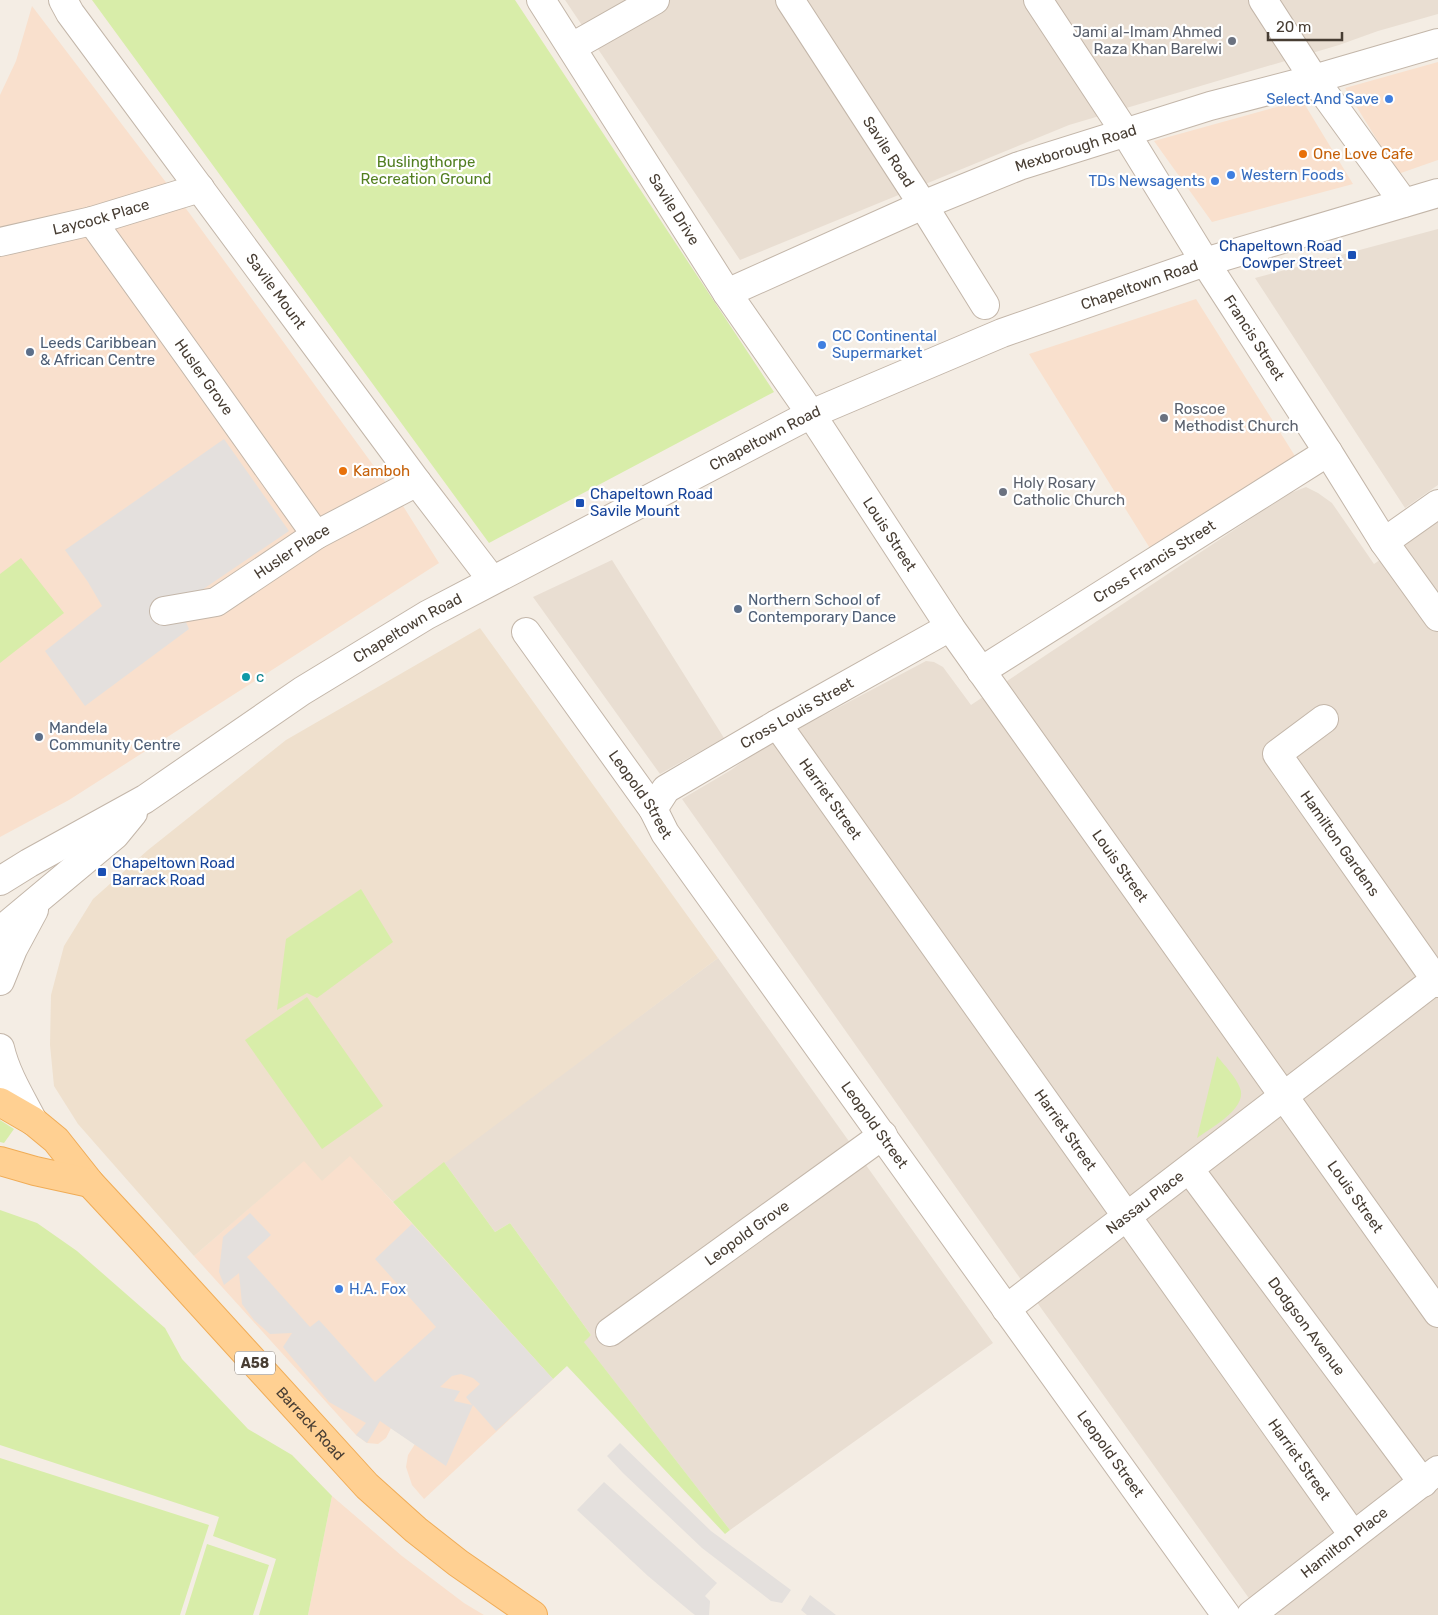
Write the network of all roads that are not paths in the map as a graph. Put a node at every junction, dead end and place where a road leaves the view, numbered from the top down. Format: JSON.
{"nodes":[{"id":1,"x":63,"y":0,"type":"edge"},
{"id":2,"x":542,"y":0,"type":"edge"},
{"id":3,"x":655,"y":0,"type":"edge"},
{"id":4,"x":790,"y":0,"type":"edge"},
{"id":5,"x":1038,"y":0,"type":"edge"},
{"id":6,"x":1263,"y":0,"type":"edge"},
{"id":7,"x":1438,"y":42,"type":"edge"},
{"id":8,"x":572,"y":47,"type":"junction"},
{"id":9,"x":1314,"y":79,"type":"junction"},
{"id":10,"x":1125,"y":132,"type":"junction"},
{"id":11,"x":200,"y":188,"type":"junction"},
{"id":12,"x":1438,"y":193,"type":"edge"},
{"id":13,"x":1404,"y":203,"type":"junction"},
{"id":14,"x":923,"y":205,"type":"junction"},
{"id":15,"x":92,"y":221,"type":"junction"},
{"id":16,"x":0,"y":242,"type":"edge"},
{"id":17,"x":1204,"y":262,"type":"junction"},
{"id":18,"x":727,"y":292,"type":"junction"},
{"id":19,"x":992,"y":317,"type":"junction"},
{"id":20,"x":811,"y":414,"type":"junction"},
{"id":21,"x":1328,"y":452,"type":"junction"},
{"id":22,"x":416,"y":482,"type":"junction"},
{"id":23,"x":1438,"y":504,"type":"edge"},
{"id":24,"x":316,"y":535,"type":"junction"},
{"id":25,"x":1384,"y":542,"type":"junction"},
{"id":26,"x":492,"y":580,"type":"junction"},
{"id":27,"x":164,"y":611,"type":"dead end"},
{"id":28,"x":1438,"y":617,"type":"edge"},
{"id":29,"x":950,"y":627,"type":"junction"},
{"id":30,"x":526,"y":632,"type":"dead end"},
{"id":31,"x":981,"y":671,"type":"junction"},
{"id":32,"x":1324,"y":719,"type":"dead end"},
{"id":33,"x":777,"y":724,"type":"junction"},
{"id":34,"x":145,"y":799,"type":"junction"},
{"id":35,"x":653,"y":809,"type":"junction"},
{"id":36,"x":0,"y":881,"type":"edge"},
{"id":37,"x":42,"y":895,"type":"junction"},
{"id":38,"x":0,"y":931,"type":"edge"},
{"id":39,"x":0,"y":981,"type":"edge"},
{"id":40,"x":1437,"y":982,"type":"edge"},
{"id":41,"x":0,"y":1048,"type":"edge"},
{"id":42,"x":1283,"y":1096,"type":"junction"},
{"id":43,"x":0,"y":1102,"type":"edge"},
{"id":44,"x":33,"y":1121,"type":"junction"},
{"id":45,"x":883,"y":1134,"type":"junction"},
{"id":46,"x":0,"y":1161,"type":"edge"},
{"id":47,"x":1190,"y":1170,"type":"junction"},
{"id":48,"x":90,"y":1184,"type":"junction"},
{"id":49,"x":1128,"y":1217,"type":"junction"},
{"id":50,"x":1006,"y":1309,"type":"junction"},
{"id":51,"x":1438,"y":1313,"type":"edge"},
{"id":52,"x":610,"y":1332,"type":"dead end"},
{"id":53,"x":1430,"y":1476,"type":"edge"},
{"id":54,"x":1354,"y":1535,"type":"junction"},
{"id":55,"x":534,"y":1615,"type":"edge"},
{"id":56,"x":1226,"y":1615,"type":"edge"},
{"id":57,"x":1251,"y":1615,"type":"edge"}],
"edges":[{"from":1,"to":11,"type":"street","name":"Savile Mount"},
{"from":2,"to":8,"type":"street","name":"Savile Drive"},
{"from":3,"to":8,"type":"street"},
{"from":4,"to":14,"type":"street","name":"Savile Road"},
{"from":5,"to":10,"type":"street","name":"Francis Street"},
{"from":6,"to":9,"type":"street"},
{"from":7,"to":9,"type":"street","name":"Mexborough Road"},
{"from":8,"to":18,"type":"street","name":"Savile Drive"},
{"from":9,"to":10,"type":"street","name":"Mexborough Road"},
{"from":9,"to":13,"type":"street"},
{"from":10,"to":14,"type":"street","name":"Mexborough Road"},
{"from":10,"to":17,"type":"street","name":"Francis Street"},
{"from":11,"to":15,"type":"street","name":"Laycock Place"},
{"from":11,"to":22,"type":"street","name":"Savile Mount"},
{"from":12,"to":13,"type":"street","name":"Chapeltown Road"},
{"from":13,"to":17,"type":"street","name":"Chapeltown Road"},
{"from":14,"to":18,"type":"street","name":"Mexborough Road"},
{"from":14,"to":19,"type":"street","name":"Savile Road"},
{"from":15,"to":16,"type":"street","name":"Laycock Place"},
{"from":15,"to":24,"type":"street","name":"Husler Grove"},
{"from":17,"to":19,"type":"street","name":"Chapeltown Road"},
{"from":17,"to":21,"type":"street","name":"Francis Street"},
{"from":18,"to":20,"type":"street","name":"Savile Drive"},
{"from":19,"to":20,"type":"street","name":"Chapeltown Road"},
{"from":20,"to":26,"type":"street","name":"Chapeltown Road"},
{"from":20,"to":29,"type":"street","name":"Louis Street"},
{"from":21,"to":25,"type":"street","name":"Francis Street"},
{"from":21,"to":31,"type":"street","name":"Cross Francis Street"},
{"from":22,"to":24,"type":"street","name":"Husler Place"},
{"from":22,"to":26,"type":"street","name":"Savile Mount"},
{"from":23,"to":25,"type":"street"},
{"from":24,"to":27,"type":"street","name":"Husler Place"},
{"from":25,"to":28,"type":"street","name":"Francis Street"},
{"from":26,"to":34,"type":"street","name":"Chapeltown Road"},
{"from":29,"to":31,"type":"street","name":"Louis Street"},
{"from":29,"to":33,"type":"street","name":"Cross Louis Street"},
{"from":30,"to":35,"type":"street","name":"Leopold Street"},
{"from":31,"to":42,"type":"street","name":"Louis Street"},
{"from":32,"to":40,"type":"street","name":"Hamilton Gardens"},
{"from":33,"to":35,"type":"street","name":"Cross Louis Street"},
{"from":33,"to":49,"type":"street","name":"Harriet Street"},
{"from":34,"to":36,"type":"street","name":"Chapeltown Road"},
{"from":34,"to":37,"type":"street","name":"Chapeltown Road"},
{"from":35,"to":45,"type":"street","name":"Leopold Street"},
{"from":37,"to":38,"type":"street","name":"Chapeltown Road"},
{"from":37,"to":39,"type":"street","name":"Chapeltown Road"},
{"from":40,"to":42,"type":"street","name":"Hamilton Gardens"},
{"from":41,"to":44,"type":"street"},
{"from":42,"to":47,"type":"street","name":"Nassau Place"},
{"from":42,"to":51,"type":"street","name":"Louis Street"},
{"from":43,"to":44,"type":"main road","name":"Barrack Road","number":"A58"},
{"from":44,"to":48,"type":"main road","name":"Barrack Road","number":"A58"},
{"from":45,"to":50,"type":"street","name":"Leopold Street"},
{"from":45,"to":52,"type":"street","name":"Leopold Grove"},
{"from":46,"to":48,"type":"main road"},
{"from":47,"to":49,"type":"street","name":"Nassau Place"},
{"from":47,"to":53,"type":"street","name":"Dodgson Avenue"},
{"from":48,"to":55,"type":"main road","name":"Barrack Road","number":"A58"},
{"from":49,"to":50,"type":"street","name":"Nassau Place"},
{"from":49,"to":54,"type":"street","name":"Harriet Street"},
{"from":50,"to":56,"type":"street","name":"Leopold Street"},
{"from":53,"to":54,"type":"street","name":"Hamilton Place"},
{"from":54,"to":57,"type":"street","name":"Hamilton Place"}]}
